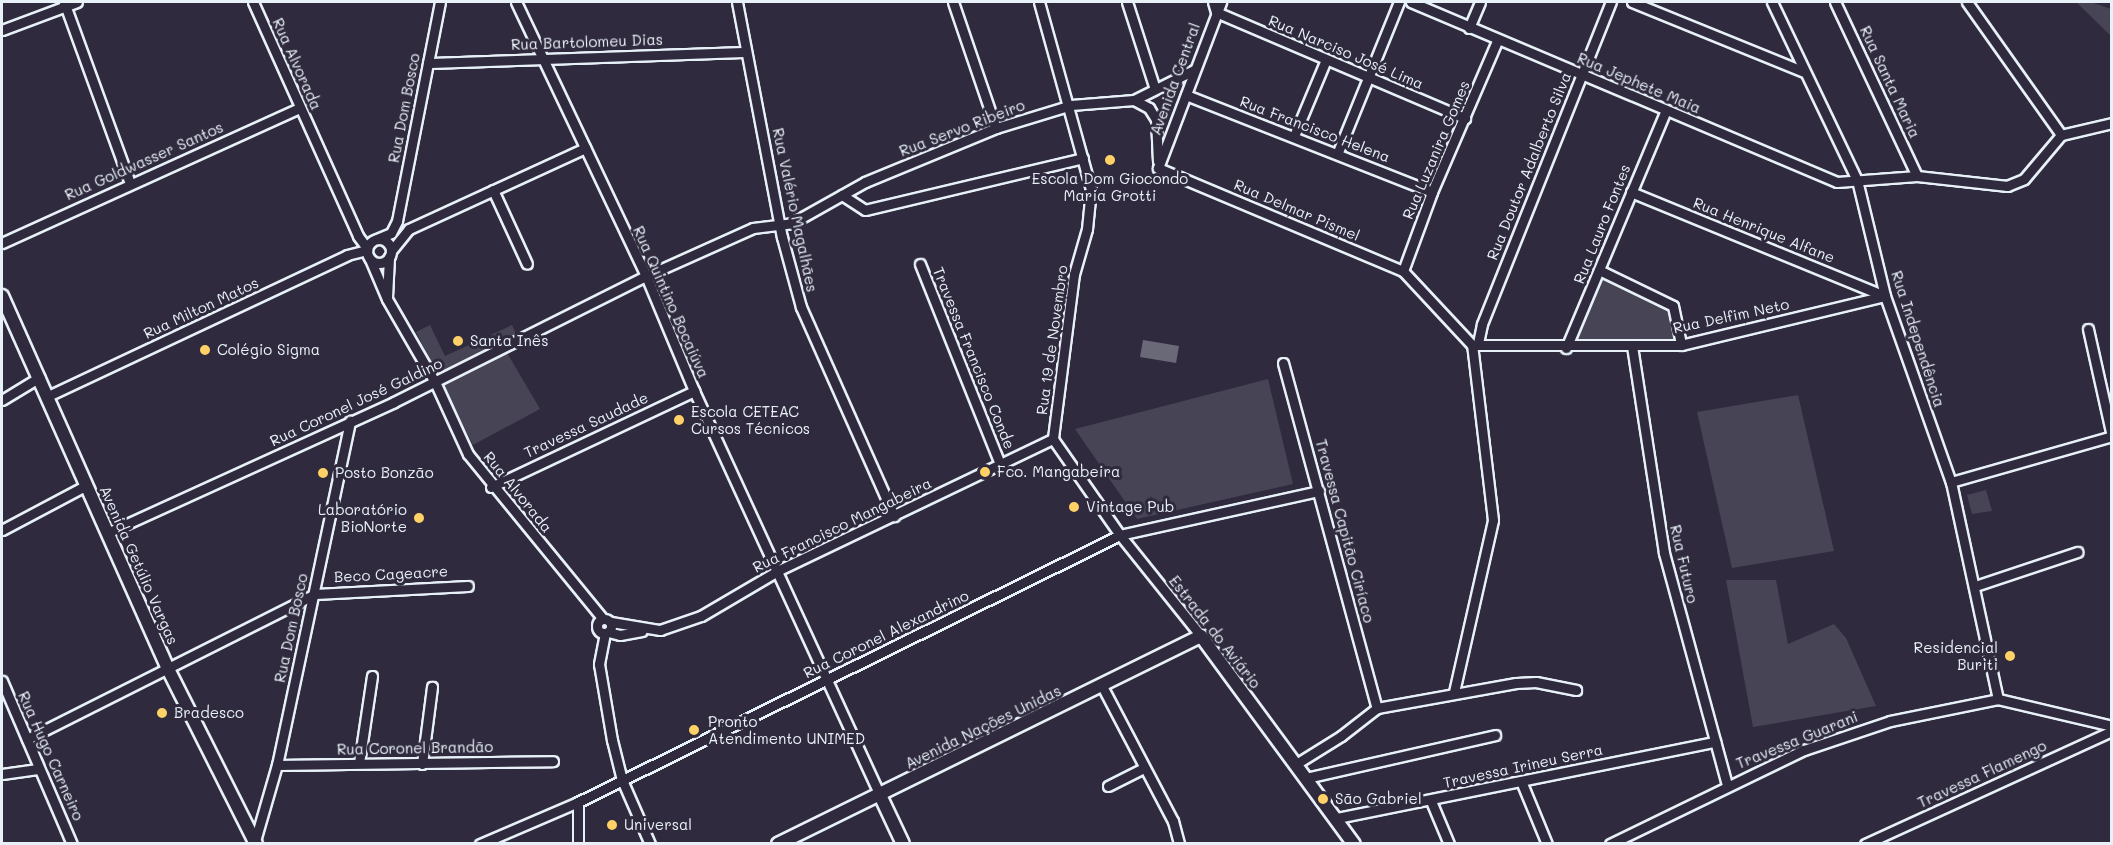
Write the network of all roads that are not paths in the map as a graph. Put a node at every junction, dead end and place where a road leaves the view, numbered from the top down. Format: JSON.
{"nodes":[{"id":1,"x":77,"y":2,"type":"edge"},
{"id":2,"x":253,"y":2,"type":"edge"},
{"id":3,"x":440,"y":2,"type":"edge"},
{"id":4,"x":516,"y":2,"type":"edge"},
{"id":5,"x":737,"y":2,"type":"edge"},
{"id":6,"x":953,"y":2,"type":"edge"},
{"id":7,"x":1039,"y":2,"type":"edge"},
{"id":8,"x":1126,"y":2,"type":"edge"},
{"id":9,"x":1213,"y":2,"type":"edge"},
{"id":10,"x":1221,"y":2,"type":"edge"},
{"id":11,"x":1399,"y":2,"type":"edge"},
{"id":12,"x":1411,"y":2,"type":"edge"},
{"id":13,"x":1480,"y":2,"type":"edge"},
{"id":14,"x":1611,"y":2,"type":"edge"},
{"id":15,"x":1632,"y":2,"type":"edge"},
{"id":16,"x":1772,"y":2,"type":"edge"},
{"id":17,"x":1835,"y":2,"type":"edge"},
{"id":18,"x":1967,"y":2,"type":"edge"},
{"id":19,"x":65,"y":4,"type":"edge"},
{"id":20,"x":1216,"y":12,"type":"junction"},
{"id":21,"x":1469,"y":28,"type":"junction"},
{"id":22,"x":2,"y":30,"type":"edge"},
{"id":23,"x":1497,"y":41,"type":"junction"},
{"id":24,"x":746,"y":51,"type":"junction"},
{"id":25,"x":543,"y":58,"type":"junction"},
{"id":26,"x":1325,"y":62,"type":"junction"},
{"id":27,"x":428,"y":63,"type":"junction"},
{"id":28,"x":1194,"y":70,"type":"junction"},
{"id":29,"x":1804,"y":72,"type":"junction"},
{"id":30,"x":1581,"y":74,"type":"junction"},
{"id":31,"x":1369,"y":80,"type":"junction"},
{"id":32,"x":1155,"y":89,"type":"junction"},
{"id":33,"x":1186,"y":95,"type":"junction"},
{"id":34,"x":1134,"y":100,"type":"junction"},
{"id":35,"x":1071,"y":105,"type":"junction"},
{"id":36,"x":299,"y":108,"type":"junction"},
{"id":37,"x":1665,"y":112,"type":"junction"},
{"id":38,"x":1465,"y":118,"type":"junction"},
{"id":39,"x":1156,"y":120,"type":"junction"},
{"id":40,"x":1175,"y":121,"type":"junction"},
{"id":41,"x":2112,"y":123,"type":"edge"},
{"id":42,"x":996,"y":128,"type":"junction"},
{"id":43,"x":2061,"y":135,"type":"junction"},
{"id":44,"x":1294,"y":136,"type":"junction"},
{"id":45,"x":585,"y":148,"type":"junction"},
{"id":46,"x":1338,"y":152,"type":"junction"},
{"id":47,"x":1083,"y":158,"type":"junction"},
{"id":48,"x":1158,"y":168,"type":"junction"},
{"id":49,"x":1917,"y":176,"type":"junction"},
{"id":50,"x":1857,"y":180,"type":"junction"},
{"id":51,"x":130,"y":183,"type":"junction"},
{"id":52,"x":493,"y":190,"type":"junction"},
{"id":53,"x":1432,"y":192,"type":"junction"},
{"id":54,"x":1631,"y":192,"type":"junction"},
{"id":55,"x":842,"y":195,"type":"junction"},
{"id":56,"x":781,"y":225,"type":"junction"},
{"id":57,"x":402,"y":226,"type":"junction"},
{"id":58,"x":2,"y":243,"type":"edge"},
{"id":59,"x":371,"y":248,"type":"junction"},
{"id":60,"x":390,"y":254,"type":"junction"},
{"id":61,"x":527,"y":264,"type":"dead end"},
{"id":62,"x":920,"y":264,"type":"dead end"},
{"id":63,"x":1599,"y":270,"type":"junction"},
{"id":64,"x":1403,"y":271,"type":"junction"},
{"id":65,"x":646,"y":276,"type":"junction"},
{"id":66,"x":2,"y":296,"type":"edge"},
{"id":67,"x":1886,"y":296,"type":"junction"},
{"id":68,"x":387,"y":299,"type":"junction"},
{"id":69,"x":2088,"y":329,"type":"dead end"},
{"id":70,"x":1475,"y":344,"type":"junction"},
{"id":71,"x":1681,"y":345,"type":"junction"},
{"id":72,"x":1632,"y":346,"type":"junction"},
{"id":73,"x":1566,"y":348,"type":"junction"},
{"id":74,"x":1283,"y":363,"type":"dead end"},
{"id":75,"x":40,"y":377,"type":"junction"},
{"id":76,"x":435,"y":382,"type":"junction"},
{"id":77,"x":694,"y":391,"type":"junction"},
{"id":78,"x":48,"y":396,"type":"junction"},
{"id":79,"x":2,"y":400,"type":"edge"},
{"id":80,"x":2109,"y":411,"type":"edge"},
{"id":81,"x":350,"y":421,"type":"junction"},
{"id":82,"x":2112,"y":436,"type":"edge"},
{"id":83,"x":1053,"y":439,"type":"junction"},
{"id":84,"x":1000,"y":464,"type":"junction"},
{"id":85,"x":1951,"y":482,"type":"junction"},
{"id":86,"x":87,"y":485,"type":"junction"},
{"id":87,"x":491,"y":487,"type":"junction"},
{"id":88,"x":1319,"y":491,"type":"junction"},
{"id":89,"x":894,"y":516,"type":"junction"},
{"id":90,"x":2,"y":530,"type":"edge"},
{"id":91,"x":107,"y":534,"type":"junction"},
{"id":92,"x":1120,"y":535,"type":"junction"},
{"id":93,"x":2077,"y":552,"type":"dead end"},
{"id":94,"x":779,"y":570,"type":"junction"},
{"id":95,"x":468,"y":586,"type":"dead end"},
{"id":96,"x":1975,"y":586,"type":"junction"},
{"id":97,"x":315,"y":594,"type":"junction"},
{"id":98,"x":603,"y":626,"type":"junction"},
{"id":99,"x":1201,"y":636,"type":"junction"},
{"id":100,"x":167,"y":668,"type":"junction"},
{"id":101,"x":372,"y":676,"type":"dead end"},
{"id":102,"x":828,"y":680,"type":"junction"},
{"id":103,"x":2,"y":681,"type":"edge"},
{"id":104,"x":1102,"y":686,"type":"junction"},
{"id":105,"x":432,"y":687,"type":"dead end"},
{"id":106,"x":1576,"y":690,"type":"dead end"},
{"id":107,"x":1454,"y":692,"type":"junction"},
{"id":108,"x":1998,"y":699,"type":"junction"},
{"id":109,"x":1377,"y":708,"type":"junction"},
{"id":110,"x":2112,"y":726,"type":"edge"},
{"id":111,"x":2112,"y":731,"type":"edge"},
{"id":112,"x":1495,"y":735,"type":"dead end"},
{"id":113,"x":27,"y":739,"type":"junction"},
{"id":114,"x":1715,"y":742,"type":"junction"},
{"id":115,"x":553,"y":761,"type":"dead end"},
{"id":116,"x":359,"y":763,"type":"junction"},
{"id":117,"x":422,"y":764,"type":"junction"},
{"id":118,"x":1296,"y":764,"type":"junction"},
{"id":119,"x":277,"y":765,"type":"junction"},
{"id":120,"x":1144,"y":768,"type":"junction"},
{"id":121,"x":38,"y":769,"type":"junction"},
{"id":122,"x":2,"y":774,"type":"edge"},
{"id":123,"x":1306,"y":777,"type":"junction"},
{"id":124,"x":622,"y":780,"type":"junction"},
{"id":125,"x":1521,"y":782,"type":"junction"},
{"id":126,"x":1727,"y":785,"type":"junction"},
{"id":127,"x":1108,"y":786,"type":"dead end"},
{"id":128,"x":879,"y":793,"type":"junction"},
{"id":129,"x":1431,"y":801,"type":"junction"},
{"id":130,"x":578,"y":802,"type":"junction"},
{"id":131,"x":1337,"y":818,"type":"junction"},
{"id":132,"x":255,"y":842,"type":"edge"},
{"id":133,"x":72,"y":843,"type":"edge"},
{"id":134,"x":480,"y":843,"type":"edge"},
{"id":135,"x":578,"y":843,"type":"edge"},
{"id":136,"x":650,"y":843,"type":"edge"},
{"id":137,"x":778,"y":843,"type":"edge"},
{"id":138,"x":903,"y":843,"type":"edge"},
{"id":139,"x":1179,"y":843,"type":"edge"},
{"id":140,"x":1354,"y":843,"type":"edge"},
{"id":141,"x":1449,"y":843,"type":"edge"},
{"id":142,"x":1547,"y":843,"type":"edge"},
{"id":143,"x":1610,"y":843,"type":"edge"},
{"id":144,"x":1865,"y":843,"type":"edge"}],
"edges":[{"from":1,"to":19,"type":"street"},
{"from":2,"to":36,"type":"street","name":"Rua Alvorada"},
{"from":3,"to":27,"type":"street","name":"Rua Dom Bosco"},
{"from":4,"to":25,"type":"street","name":"Rua Quintino Bocaiúva"},
{"from":5,"to":24,"type":"street","name":"Rua Valério Magalhães"},
{"from":6,"to":42,"type":"street"},
{"from":7,"to":35,"type":"street","name":"Rua 19 de Novembro"},
{"from":8,"to":32,"type":"street"},
{"from":9,"to":20,"type":"street"},
{"from":10,"to":20,"type":"street","name":"Avenida Central"},
{"from":11,"to":31,"type":"street"},
{"from":12,"to":21,"type":"street","name":"Rua Jephete Maia"},
{"from":13,"to":21,"type":"street"},
{"from":14,"to":30,"type":"street","name":"Rua Doutor Adalberto Silva"},
{"from":15,"to":29,"type":"street"},
{"from":16,"to":29,"type":"street","name":"Rua Independência"},
{"from":17,"to":49,"type":"street","name":"Rua Santa Maria"},
{"from":18,"to":43,"type":"street"},
{"from":19,"to":22,"type":"street"},
{"from":19,"to":51,"type":"street"},
{"from":20,"to":26,"type":"street","name":"Rua Narciso José Lima"},
{"from":20,"to":28,"type":"street","name":"Avenida Central"},
{"from":21,"to":23,"type":"street","name":"Rua Jephete Maia"},
{"from":23,"to":30,"type":"street","name":"Rua Jephete Maia"},
{"from":23,"to":38,"type":"street","name":"Rua Luzanira Gomes"},
{"from":24,"to":25,"type":"street","name":"Rua Bartolomeu Dias"},
{"from":24,"to":56,"type":"street","name":"Rua Valério Magalhães"},
{"from":25,"to":27,"type":"street","name":"Rua Bartolomeu Dias"},
{"from":25,"to":45,"type":"street","name":"Rua Quintino Bocaiúva"},
{"from":26,"to":31,"type":"street","name":"Rua Narciso José Lima"},
{"from":26,"to":44,"type":"street"},
{"from":27,"to":57,"type":"street","name":"Rua Dom Bosco"},
{"from":28,"to":32,"type":"street","name":"Rua Servo Ribeiro"},
{"from":28,"to":33,"type":"street","name":"Avenida Central"},
{"from":29,"to":50,"type":"street","name":"Rua Independência"},
{"from":30,"to":37,"type":"street","name":"Rua Jephete Maia"},
{"from":30,"to":70,"type":"street","name":"Rua Doutor Adalberto Silva"},
{"from":31,"to":38,"type":"street","name":"Rua Narciso José Lima"},
{"from":31,"to":46,"type":"street"},
{"from":32,"to":34,"type":"street","name":"Rua Servo Ribeiro"},
{"from":33,"to":40,"type":"street","name":"Avenida Central"},
{"from":33,"to":44,"type":"street","name":"Rua Francisco Helena"},
{"from":34,"to":35,"type":"street","name":"Rua Servo Ribeiro"},
{"from":34,"to":39,"type":"street"},
{"from":35,"to":42,"type":"street","name":"Rua Servo Ribeiro"},
{"from":35,"to":47,"type":"street","name":"Rua 19 de Novembro"},
{"from":36,"to":51,"type":"street","name":"Rua Goldwasser Santos"},
{"from":36,"to":59,"type":"street","name":"Rua Alvorada"},
{"from":37,"to":50,"type":"street","name":"Rua Jephete Maia"},
{"from":37,"to":54,"type":"street","name":"Rua Lauro Fontes"},
{"from":38,"to":53,"type":"street","name":"Rua Luzanira Gomes"},
{"from":39,"to":40,"type":"street"},
{"from":39,"to":48,"type":"street"},
{"from":40,"to":48,"type":"street","name":"Avenida Central"},
{"from":41,"to":43,"type":"street"},
{"from":42,"to":55,"type":"street","name":"Rua Servo Ribeiro"},
{"from":43,"to":49,"type":"street","name":"Rua Jephete Maia"},
{"from":44,"to":46,"type":"street","name":"Rua Francisco Helena"},
{"from":45,"to":52,"type":"street"},
{"from":45,"to":65,"type":"street","name":"Rua Quintino Bocaiúva"},
{"from":46,"to":53,"type":"street","name":"Rua Francisco Helena"},
{"from":47,"to":55,"type":"street"},
{"from":47,"to":83,"type":"street","name":"Rua 19 de Novembro"},
{"from":48,"to":64,"type":"street","name":"Rua Delmar Pismel"},
{"from":49,"to":50,"type":"street","name":"Rua Jephete Maia"},
{"from":50,"to":67,"type":"street","name":"Rua Independência"},
{"from":51,"to":58,"type":"street","name":"Rua Goldwasser Santos"},
{"from":52,"to":57,"type":"street"},
{"from":52,"to":61,"type":"street"},
{"from":53,"to":64,"type":"street","name":"Rua Luzanira Gomes"},
{"from":54,"to":63,"type":"street","name":"Rua Lauro Fontes"},
{"from":54,"to":67,"type":"street","name":"Rua Henrique Alfane"},
{"from":55,"to":56,"type":"street","name":"Rua Servo Ribeiro"},
{"from":56,"to":65,"type":"street","name":"Rua Coronel José Galdino"},
{"from":56,"to":89,"type":"street","name":"Rua Valério Magalhães"},
{"from":57,"to":59,"type":"street"},
{"from":57,"to":60,"type":"street"},
{"from":59,"to":60,"type":"street","name":"Rua Alvorada"},
{"from":59,"to":60,"type":"street","name":"Rua Alvorada"},
{"from":59,"to":68,"type":"street","name":"Rua Alvorada"},
{"from":59,"to":78,"type":"street","name":"Rua Milton Matos"},
{"from":60,"to":68,"type":"street"},
{"from":62,"to":84,"type":"street","name":"Travessa Francisco Conde"},
{"from":63,"to":71,"type":"street"},
{"from":63,"to":73,"type":"street","name":"Rua Lauro Fontes"},
{"from":64,"to":70,"type":"street","name":"Rua Delmar Pismel"},
{"from":65,"to":76,"type":"street","name":"Rua Coronel José Galdino"},
{"from":65,"to":77,"type":"street","name":"Rua Quintino Bocaiúva"},
{"from":66,"to":75,"type":"street","name":"Avenida Getúlio Vargas"},
{"from":67,"to":71,"type":"street","name":"Rua Delfim Neto"},
{"from":67,"to":85,"type":"street","name":"Rua Independência"},
{"from":68,"to":76,"type":"street","name":"Rua Alvorada"},
{"from":69,"to":80,"type":"street"},
{"from":70,"to":73,"type":"street","name":"Rua Delfim Neto"},
{"from":70,"to":107,"type":"street"},
{"from":71,"to":72,"type":"street","name":"Rua Delfim Neto"},
{"from":72,"to":73,"type":"street","name":"Rua Delfim Neto"},
{"from":72,"to":114,"type":"street","name":"Rua Futuro"},
{"from":74,"to":88,"type":"street","name":"Travessa Capitão Ciríaco"},
{"from":75,"to":78,"type":"street","name":"Avenida Getúlio Vargas"},
{"from":75,"to":79,"type":"street"},
{"from":76,"to":81,"type":"street","name":"Rua Coronel José Galdino"},
{"from":76,"to":87,"type":"street","name":"Rua Alvorada"},
{"from":77,"to":87,"type":"street","name":"Travessa Saudade"},
{"from":77,"to":94,"type":"street","name":"Rua Quintino Bocaiúva"},
{"from":78,"to":86,"type":"street","name":"Avenida Getúlio Vargas"},
{"from":80,"to":82,"type":"street"},
{"from":81,"to":91,"type":"street","name":"Rua Coronel José Galdino"},
{"from":81,"to":97,"type":"street","name":"Rua Dom Bosco"},
{"from":82,"to":85,"type":"street"},
{"from":83,"to":84,"type":"street","name":"Rua Francisco Mangabeira"},
{"from":83,"to":92,"type":"street","name":"Estrada do Aviário"},
{"from":84,"to":89,"type":"street","name":"Rua Francisco Mangabeira"},
{"from":85,"to":96,"type":"street","name":"Rua Independência"},
{"from":86,"to":90,"type":"street"},
{"from":86,"to":91,"type":"street","name":"Avenida Getúlio Vargas"},
{"from":87,"to":98,"type":"street","name":"Rua Alvorada"},
{"from":88,"to":92,"type":"street","name":"Rua Coronel Alexandrino"},
{"from":88,"to":109,"type":"street","name":"Travessa Capitão Ciríaco"},
{"from":89,"to":94,"type":"street","name":"Rua Francisco Mangabeira"},
{"from":91,"to":100,"type":"street","name":"Avenida Getúlio Vargas"},
{"from":92,"to":99,"type":"street","name":"Estrada do Aviário"},
{"from":92,"to":102,"type":"street","name":"Rua Coronel Alexandrino"},
{"from":93,"to":96,"type":"street"},
{"from":94,"to":98,"type":"street","name":"Rua Francisco Mangabeira"},
{"from":94,"to":102,"type":"street","name":"Rua Quintino Bocaiúva"},
{"from":95,"to":97,"type":"street","name":"Beco Cageacre"},
{"from":96,"to":108,"type":"street","name":"Rua Independência"},
{"from":97,"to":100,"type":"street"},
{"from":97,"to":119,"type":"street","name":"Rua Dom Bosco"},
{"from":98,"to":124,"type":"street"},
{"from":99,"to":104,"type":"street","name":"Avenida Nações Unidas"},
{"from":99,"to":118,"type":"street","name":"Estrada do Aviário"},
{"from":100,"to":113,"type":"street"},
{"from":100,"to":132,"type":"street","name":"Avenida Getúlio Vargas"},
{"from":101,"to":116,"type":"street"},
{"from":102,"to":124,"type":"street","name":"Rua Coronel Alexandrino"},
{"from":102,"to":128,"type":"street","name":"Rua Quintino Bocaiúva"},
{"from":103,"to":113,"type":"street","name":"Rua Hugo Carneiro"},
{"from":104,"to":120,"type":"street"},
{"from":104,"to":128,"type":"street","name":"Avenida Nações Unidas"},
{"from":105,"to":117,"type":"street"},
{"from":106,"to":107,"type":"street"},
{"from":107,"to":109,"type":"street"},
{"from":108,"to":110,"type":"street","name":"Travessa Guarani"},
{"from":108,"to":126,"type":"street","name":"Travessa Guarani"},
{"from":109,"to":118,"type":"street"},
{"from":111,"to":144,"type":"street","name":"Travessa Flamengo"},
{"from":112,"to":123,"type":"street"},
{"from":113,"to":121,"type":"street","name":"Rua Hugo Carneiro"},
{"from":114,"to":125,"type":"street","name":"Travessa Irineu Serra"},
{"from":114,"to":126,"type":"street","name":"Rua Futuro"},
{"from":115,"to":117,"type":"street","name":"Rua Coronel Brandão"},
{"from":116,"to":117,"type":"street","name":"Rua Coronel Brandão"},
{"from":116,"to":119,"type":"street","name":"Rua Coronel Brandão"},
{"from":118,"to":123,"type":"street","name":"Estrada do Aviário"},
{"from":119,"to":132,"type":"street","name":"Rua Dom Bosco"},
{"from":120,"to":127,"type":"street"},
{"from":120,"to":139,"type":"street"},
{"from":121,"to":122,"type":"street"},
{"from":121,"to":133,"type":"street","name":"Rua Hugo Carneiro"},
{"from":123,"to":131,"type":"street","name":"Estrada do Aviário"},
{"from":124,"to":130,"type":"street","name":"Rua Coronel Alexandrino"},
{"from":124,"to":136,"type":"street"},
{"from":125,"to":129,"type":"street","name":"Travessa Irineu Serra"},
{"from":125,"to":142,"type":"street"},
{"from":126,"to":143,"type":"street","name":"Travessa Guarani"},
{"from":128,"to":137,"type":"street","name":"Avenida Nações Unidas"},
{"from":128,"to":138,"type":"street","name":"Rua Quintino Bocaiúva"},
{"from":129,"to":131,"type":"street","name":"Travessa Irineu Serra"},
{"from":129,"to":141,"type":"street"},
{"from":130,"to":134,"type":"street","name":"Rua Coronel Alexandrino"},
{"from":130,"to":135,"type":"street"},
{"from":131,"to":140,"type":"street","name":"Estrada do Aviário"}]}
